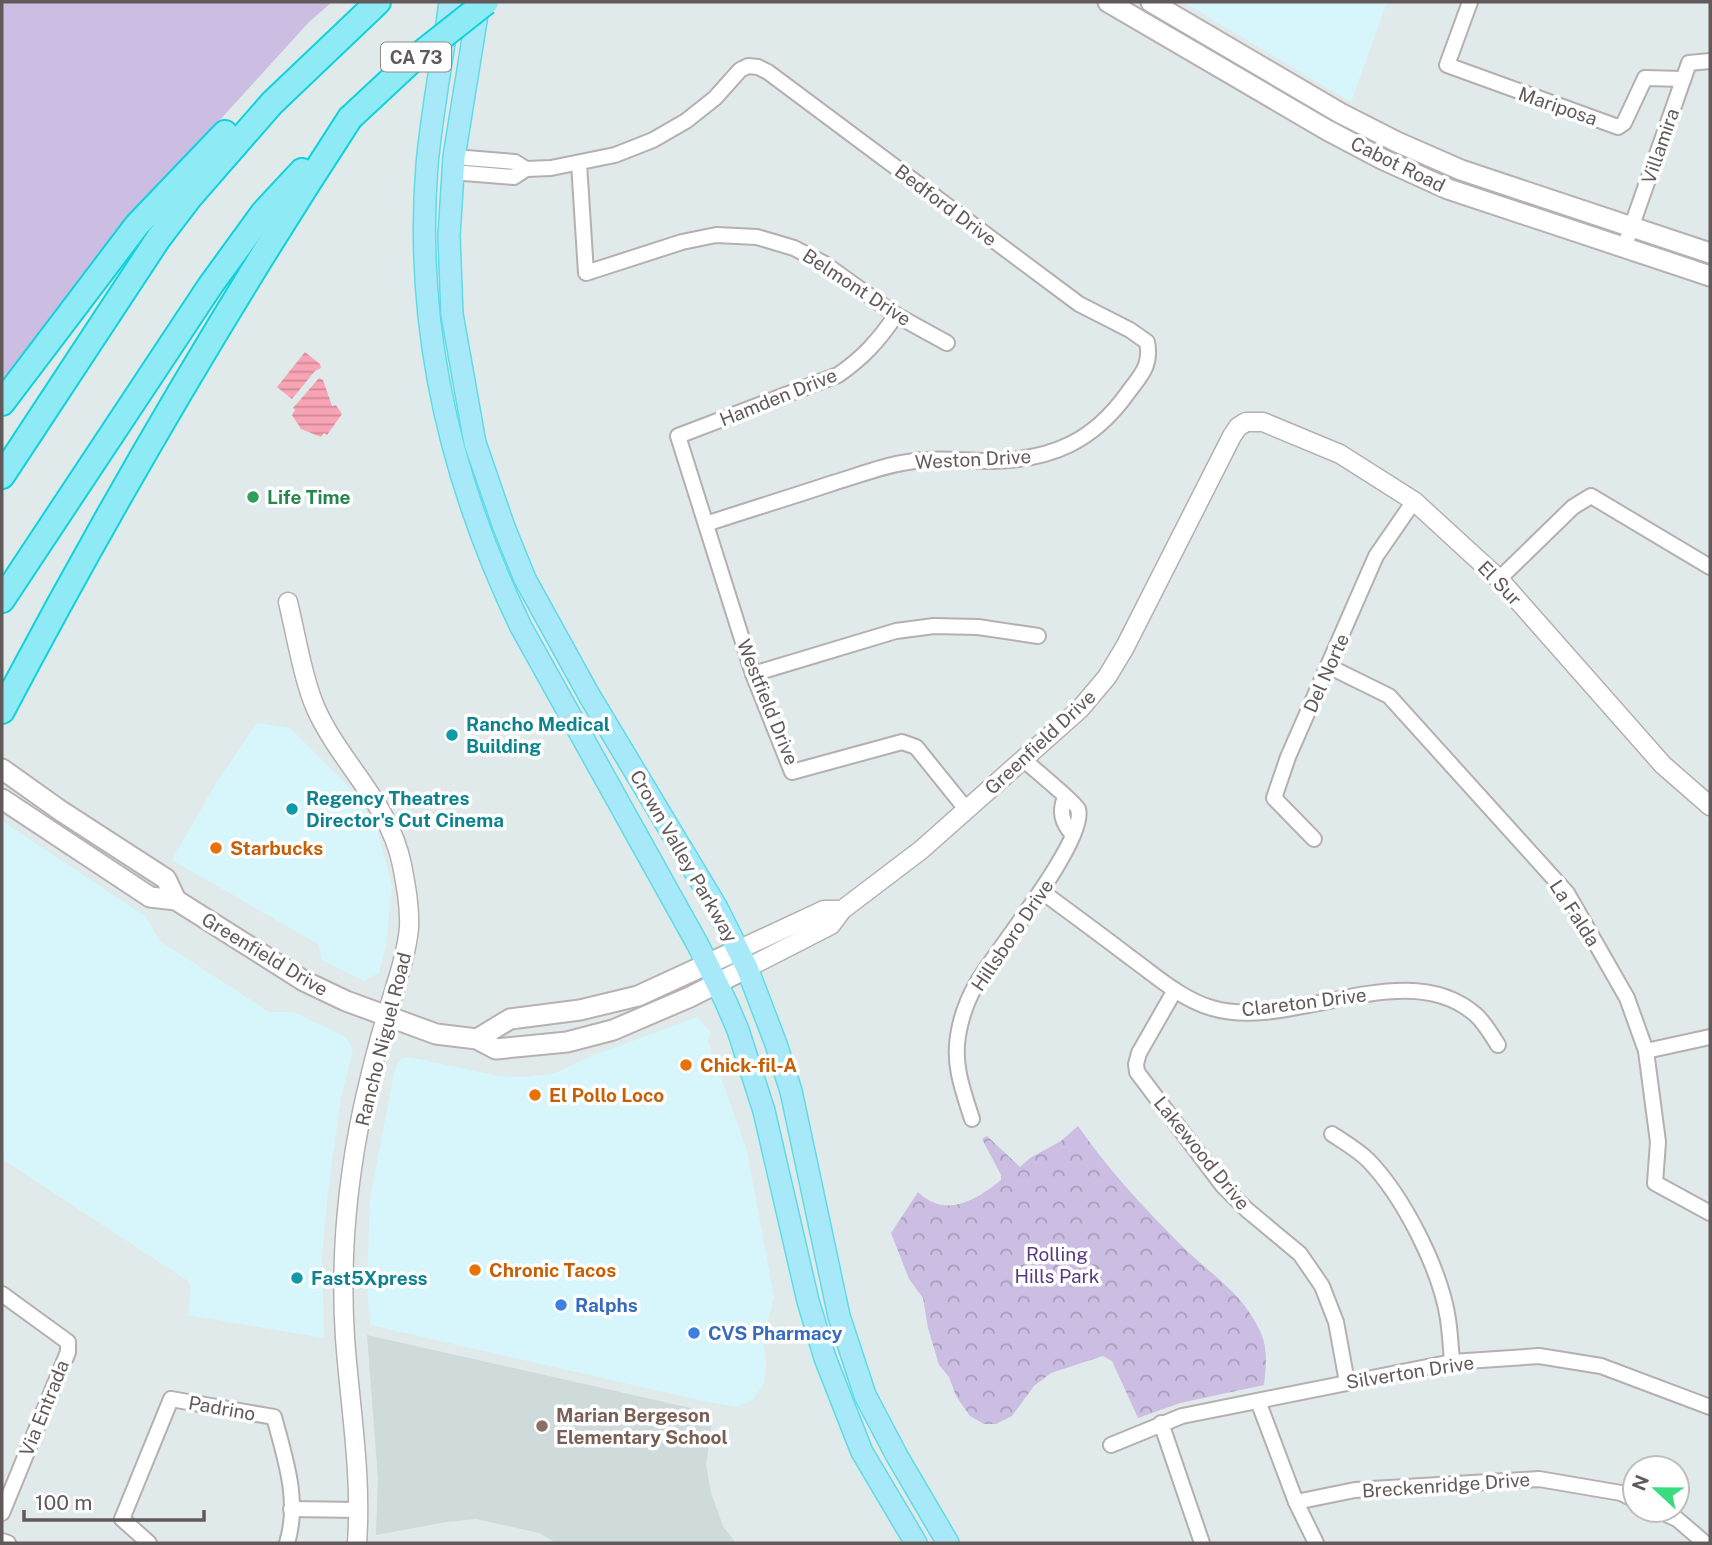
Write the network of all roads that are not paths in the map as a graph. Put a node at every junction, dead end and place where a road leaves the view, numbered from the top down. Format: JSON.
{"nodes":[{"id":1,"x":450,"y":2,"type":"edge"},
{"id":2,"x":479,"y":2,"type":"edge"},
{"id":3,"x":486,"y":2,"type":"edge"},
{"id":4,"x":1108,"y":2,"type":"edge"},
{"id":5,"x":1151,"y":2,"type":"edge"},
{"id":6,"x":1470,"y":2,"type":"edge"},
{"id":7,"x":373,"y":6,"type":"edge"},
{"id":8,"x":1710,"y":61,"type":"edge"},
{"id":9,"x":1684,"y":79,"type":"junction"},
{"id":10,"x":272,"y":103,"type":"junction"},
{"id":11,"x":351,"y":118,"type":"junction"},
{"id":12,"x":579,"y":163,"type":"junction"},
{"id":13,"x":453,"y":165,"type":"junction"},
{"id":14,"x":1632,"y":228,"type":"junction"},
{"id":15,"x":1625,"y":248,"type":"junction"},
{"id":16,"x":1710,"y":253,"type":"edge"},
{"id":17,"x":1710,"y":276,"type":"edge"},
{"id":18,"x":896,"y":315,"type":"junction"},
{"id":19,"x":1147,"y":342,"type":"joint"},
{"id":20,"x":947,"y":343,"type":"dead end"},
{"id":21,"x":2,"y":403,"type":"edge"},
{"id":22,"x":1246,"y":422,"type":"joint"},
{"id":23,"x":678,"y":436,"type":"joint"},
{"id":24,"x":2,"y":476,"type":"edge"},
{"id":25,"x":1413,"y":501,"type":"junction"},
{"id":26,"x":706,"y":524,"type":"junction"},
{"id":27,"x":1710,"y":567,"type":"edge"},
{"id":28,"x":1499,"y":579,"type":"junction"},
{"id":29,"x":2,"y":600,"type":"edge"},
{"id":30,"x":288,"y":602,"type":"dead end"},
{"id":31,"x":1038,"y":636,"type":"dead end"},
{"id":32,"x":1329,"y":667,"type":"junction"},
{"id":33,"x":753,"y":674,"type":"junction"},
{"id":34,"x":2,"y":711,"type":"edge"},
{"id":35,"x":1024,"y":760,"type":"junction"},
{"id":36,"x":2,"y":769,"type":"edge"},
{"id":37,"x":2,"y":799,"type":"edge"},
{"id":38,"x":1710,"y":806,"type":"edge"},
{"id":39,"x":966,"y":809,"type":"junction"},
{"id":40,"x":1314,"y":839,"type":"dead end"},
{"id":41,"x":1041,"y":891,"type":"junction"},
{"id":42,"x":176,"y":900,"type":"junction"},
{"id":43,"x":742,"y":959,"type":"junction"},
{"id":44,"x":712,"y":974,"type":"junction"},
{"id":45,"x":1175,"y":990,"type":"junction"},
{"id":46,"x":386,"y":1017,"type":"junction"},
{"id":47,"x":1710,"y":1037,"type":"edge"},
{"id":48,"x":477,"y":1039,"type":"junction"},
{"id":49,"x":1499,"y":1045,"type":"dead end"},
{"id":50,"x":1646,"y":1051,"type":"junction"},
{"id":51,"x":972,"y":1119,"type":"dead end"},
{"id":52,"x":1332,"y":1134,"type":"dead end"},
{"id":53,"x":1710,"y":1213,"type":"edge"},
{"id":54,"x":2,"y":1294,"type":"edge"},
{"id":55,"x":1452,"y":1362,"type":"junction"},
{"id":56,"x":1347,"y":1382,"type":"junction"},
{"id":57,"x":865,"y":1395,"type":"junction"},
{"id":58,"x":1258,"y":1401,"type":"junction"},
{"id":59,"x":843,"y":1404,"type":"junction"},
{"id":60,"x":1710,"y":1407,"type":"edge"},
{"id":61,"x":1161,"y":1423,"type":"junction"},
{"id":62,"x":1111,"y":1444,"type":"dead end"},
{"id":63,"x":1621,"y":1493,"type":"edge"},
{"id":64,"x":1296,"y":1502,"type":"junction"},
{"id":65,"x":291,"y":1509,"type":"junction"},
{"id":66,"x":359,"y":1510,"type":"junction"},
{"id":67,"x":2,"y":1513,"type":"edge"},
{"id":68,"x":1682,"y":1524,"type":"edge"},
{"id":69,"x":2,"y":1541,"type":"edge"},
{"id":70,"x":8,"y":1543,"type":"edge"},
{"id":71,"x":149,"y":1543,"type":"edge"},
{"id":72,"x":288,"y":1543,"type":"edge"},
{"id":73,"x":357,"y":1543,"type":"edge"},
{"id":74,"x":916,"y":1543,"type":"edge"},
{"id":75,"x":948,"y":1543,"type":"edge"},
{"id":76,"x":1202,"y":1543,"type":"edge"},
{"id":77,"x":1315,"y":1543,"type":"edge"},
{"id":78,"x":1705,"y":1543,"type":"edge"}],
"edges":[{"from":1,"to":44,"type":"main road","name":"Crown Valley Parkway"},
{"from":2,"to":13,"type":"main road","name":"Crown Valley Parkway"},
{"from":3,"to":11,"type":"highway","number":"CA 73","bridge":true},
{"from":4,"to":15,"type":"main road","name":"Cabot Road"},
{"from":5,"to":14,"type":"main road","name":"Cabot Road"},
{"from":6,"to":9,"type":"street","name":"Mariposa"},
{"from":7,"to":10,"type":"highway"},
{"from":8,"to":9,"type":"street"},
{"from":9,"to":14,"type":"street","name":"Villamira"},
{"from":10,"to":21,"type":"highway"},
{"from":10,"to":24,"type":"highway"},
{"from":11,"to":29,"type":"highway"},
{"from":11,"to":34,"type":"highway"},
{"from":12,"to":13,"type":"street"},
{"from":12,"to":18,"type":"street","name":"Belmont Drive"},
{"from":12,"to":19,"type":"street","name":"Bedford Drive"},
{"from":13,"to":43,"type":"main road","name":"Crown Valley Parkway"},
{"from":14,"to":15,"type":"street","name":"Villamira"},
{"from":14,"to":16,"type":"main road","name":"Cabot Road"},
{"from":15,"to":17,"type":"main road","name":"Cabot Road"},
{"from":18,"to":20,"type":"street","name":"Belmont Drive"},
{"from":18,"to":23,"type":"street","name":"Hamden Drive"},
{"from":19,"to":26,"type":"street","name":"Weston Drive"},
{"from":22,"to":25,"type":"street","name":"El Sur"},
{"from":22,"to":35,"type":"street","name":"Greenfield Drive"},
{"from":23,"to":26,"type":"street","name":"Westfield Drive"},
{"from":25,"to":28,"type":"street","name":"El Sur"},
{"from":25,"to":32,"type":"street","name":"Del Norte"},
{"from":26,"to":33,"type":"street","name":"Westfield Drive"},
{"from":27,"to":28,"type":"street"},
{"from":28,"to":38,"type":"street","name":"El Sur"},
{"from":30,"to":46,"type":"street","name":"Rancho Niguel Road"},
{"from":31,"to":33,"type":"street"},
{"from":32,"to":40,"type":"street","name":"Del Norte"},
{"from":32,"to":50,"type":"street","name":"La Falda"},
{"from":33,"to":39,"type":"street","name":"Westfield Drive"},
{"from":35,"to":39,"type":"street","name":"Greenfield Drive"},
{"from":35,"to":41,"type":"street","name":"Hillsboro Drive"},
{"from":36,"to":42,"type":"main road","name":"Greenfield Drive"},
{"from":37,"to":42,"type":"main road","name":"Greenfield Drive"},
{"from":39,"to":43,"type":"street","name":"Greenfield Drive"},
{"from":41,"to":45,"type":"street","name":"Clareton Drive"},
{"from":41,"to":51,"type":"street","name":"Hillsboro Drive"},
{"from":42,"to":46,"type":"main road","name":"Greenfield Drive"},
{"from":43,"to":44,"type":"main road","name":"Greenfield Drive"},
{"from":43,"to":57,"type":"main road","name":"Crown Valley Parkway"},
{"from":44,"to":48,"type":"main road","name":"Greenfield Drive"},
{"from":44,"to":48,"type":"main road","name":"Greenfield Drive"},
{"from":44,"to":59,"type":"main road","name":"Crown Valley Parkway"},
{"from":45,"to":49,"type":"street","name":"Clareton Drive"},
{"from":45,"to":56,"type":"street","name":"Lakewood Drive"},
{"from":46,"to":48,"type":"main road","name":"Greenfield Drive"},
{"from":46,"to":66,"type":"street","name":"Rancho Niguel Road"},
{"from":47,"to":50,"type":"street"},
{"from":50,"to":53,"type":"street","name":"La Falda"},
{"from":52,"to":55,"type":"street"},
{"from":54,"to":67,"type":"street","name":"Via Entrada"},
{"from":55,"to":56,"type":"street","name":"Silverton Drive"},
{"from":55,"to":60,"type":"street","name":"Silverton Drive"},
{"from":56,"to":58,"type":"street","name":"Silverton Drive"},
{"from":57,"to":59,"type":"main road"},
{"from":57,"to":75,"type":"main road","name":"Crown Valley Parkway"},
{"from":58,"to":61,"type":"street","name":"Silverton Drive"},
{"from":58,"to":64,"type":"street"},
{"from":59,"to":74,"type":"main road","name":"Crown Valley Parkway"},
{"from":61,"to":62,"type":"street","name":"Silverton Drive"},
{"from":61,"to":76,"type":"street"},
{"from":63,"to":64,"type":"street","name":"Breckenridge Drive"},
{"from":64,"to":77,"type":"street"},
{"from":65,"to":66,"type":"street"},
{"from":65,"to":71,"type":"street","name":"Padrino"},
{"from":65,"to":72,"type":"street"},
{"from":66,"to":73,"type":"street","name":"Rancho Niguel Road"},
{"from":68,"to":78,"type":"street"},
{"from":69,"to":70,"type":"street"}]}
